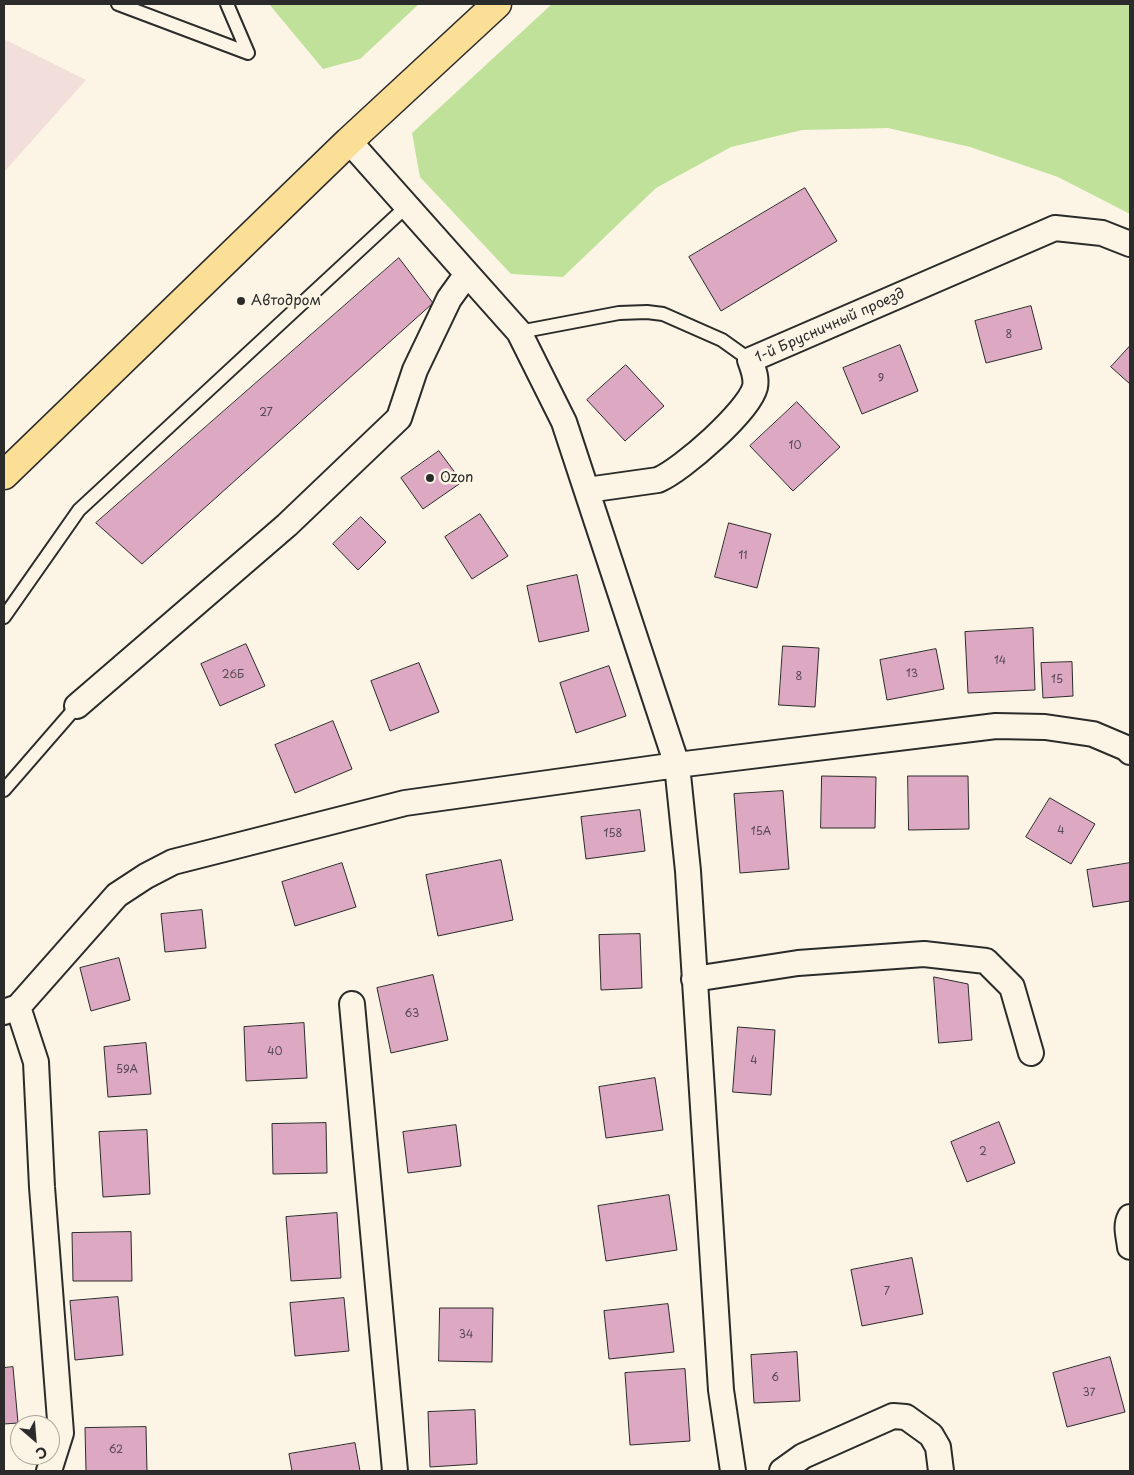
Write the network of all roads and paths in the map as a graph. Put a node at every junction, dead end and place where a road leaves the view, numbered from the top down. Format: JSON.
{"nodes":[{"id":1,"x":118,"y":4,"type":"edge"},
{"id":2,"x":227,"y":4,"type":"edge"},
{"id":3,"x":497,"y":4,"type":"edge"},
{"id":4,"x":349,"y":141,"type":"junction"},
{"id":5,"x":407,"y":206,"type":"junction"},
{"id":6,"x":1130,"y":244,"type":"edge"},
{"id":7,"x":467,"y":274,"type":"junction"},
{"id":8,"x":519,"y":332,"type":"junction"},
{"id":9,"x":750,"y":360,"type":"junction"},
{"id":10,"x":4,"y":475,"type":"edge"},
{"id":11,"x":587,"y":490,"type":"junction"},
{"id":12,"x":4,"y":617,"type":"edge"},
{"id":13,"x":76,"y":706,"type":"joint"},
{"id":14,"x":1130,"y":752,"type":"edge"},
{"id":15,"x":677,"y":765,"type":"junction"},
{"id":16,"x":4,"y":790,"type":"edge"},
{"id":17,"x":694,"y":979,"type":"junction"},
{"id":18,"x":352,"y":1004,"type":"dead end"},
{"id":19,"x":11,"y":1009,"type":"edge"},
{"id":20,"x":1031,"y":1053,"type":"dead end"},
{"id":21,"x":1130,"y":1217,"type":"edge"},
{"id":22,"x":1130,"y":1247,"type":"edge"},
{"id":23,"x":49,"y":1471,"type":"edge"},
{"id":24,"x":395,"y":1471,"type":"edge"},
{"id":25,"x":733,"y":1471,"type":"edge"},
{"id":26,"x":782,"y":1471,"type":"edge"},
{"id":27,"x":941,"y":1471,"type":"edge"}],
"edges":[{"from":1,"to":2,"type":"lane"},
{"from":3,"to":4,"type":"main road"},
{"from":4,"to":5,"type":"street"},
{"from":4,"to":10,"type":"main road"},
{"from":5,"to":7,"type":"street"},
{"from":5,"to":12,"type":"lane"},
{"from":6,"to":9,"type":"street","name":"1-й Брусничный проезд"},
{"from":7,"to":8,"type":"street"},
{"from":7,"to":13,"type":"street"},
{"from":8,"to":9,"type":"lane"},
{"from":8,"to":11,"type":"street"},
{"from":9,"to":11,"type":"street","name":"1-й Брусничный проезд"},
{"from":11,"to":15,"type":"street"},
{"from":13,"to":16,"type":"lane"},
{"from":14,"to":15,"type":"street"},
{"from":15,"to":17,"type":"street"},
{"from":15,"to":19,"type":"street"},
{"from":17,"to":20,"type":"street"},
{"from":17,"to":25,"type":"street"},
{"from":18,"to":24,"type":"street"},
{"from":19,"to":23,"type":"street"},
{"from":21,"to":22,"type":"street"},
{"from":26,"to":27,"type":"street"}]}
